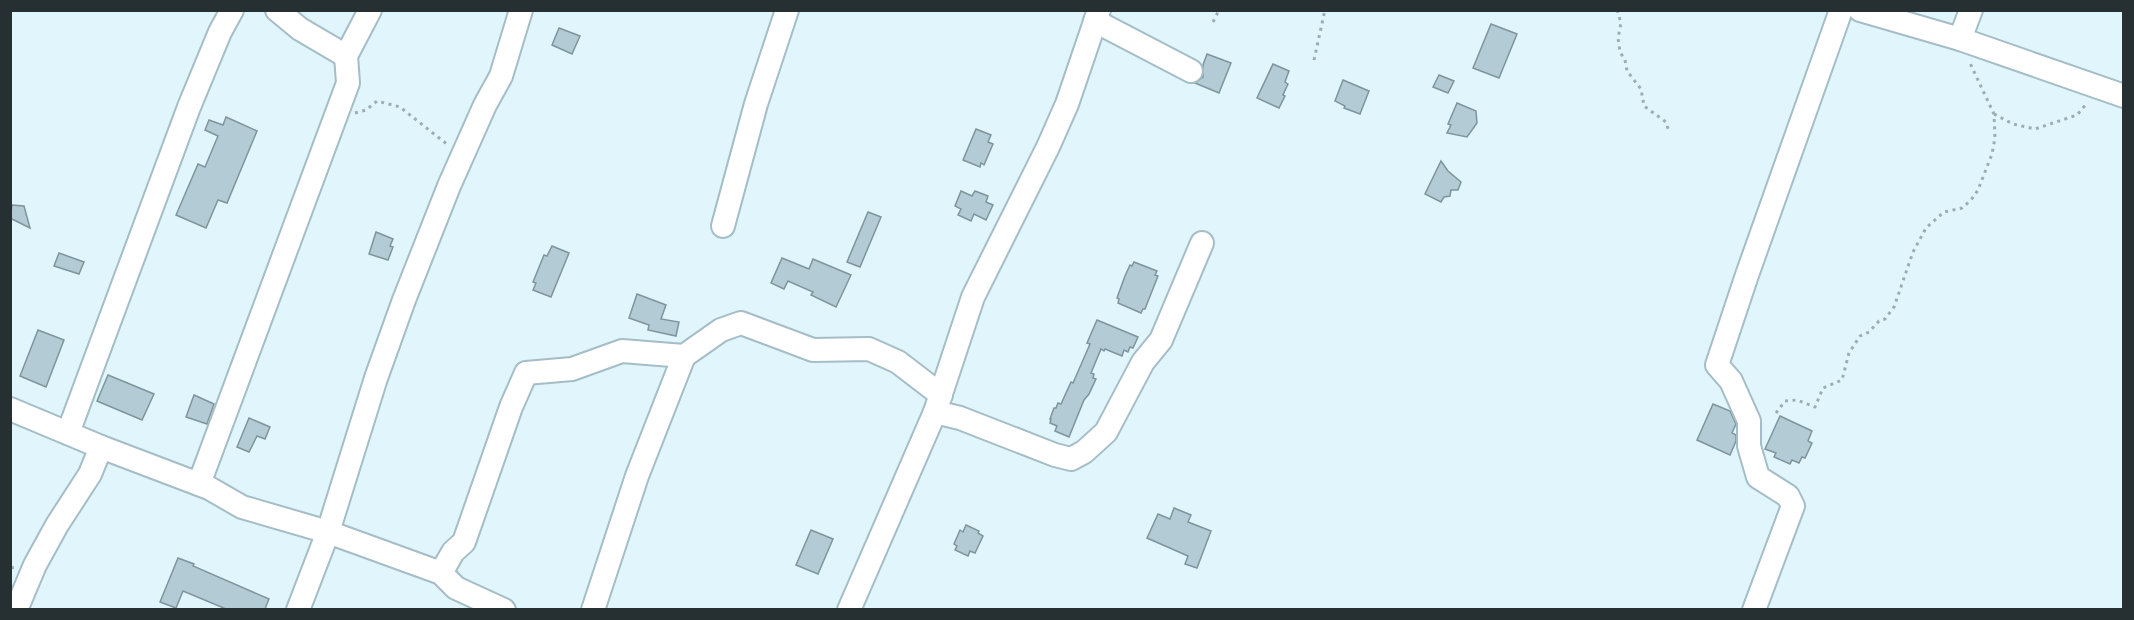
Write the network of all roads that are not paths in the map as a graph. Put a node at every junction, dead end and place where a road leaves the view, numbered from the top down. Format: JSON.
{"nodes":[{"id":1,"x":232,"y":10,"type":"edge"},
{"id":2,"x":277,"y":10,"type":"edge"},
{"id":3,"x":370,"y":10,"type":"edge"},
{"id":4,"x":521,"y":10,"type":"edge"},
{"id":5,"x":787,"y":10,"type":"edge"},
{"id":6,"x":1841,"y":10,"type":"edge"},
{"id":7,"x":1860,"y":10,"type":"edge"},
{"id":8,"x":1971,"y":10,"type":"edge"},
{"id":9,"x":1097,"y":16,"type":"edge"},
{"id":10,"x":1960,"y":39,"type":"junction"},
{"id":11,"x":346,"y":56,"type":"junction"},
{"id":12,"x":1191,"y":71,"type":"dead end"},
{"id":13,"x":2124,"y":96,"type":"edge"},
{"id":14,"x":723,"y":226,"type":"dead end"},
{"id":15,"x":1202,"y":243,"type":"dead end"},
{"id":16,"x":684,"y":356,"type":"junction"},
{"id":17,"x":938,"y":403,"type":"junction"},
{"id":18,"x":10,"y":409,"type":"edge"},
{"id":19,"x":68,"y":433,"type":"junction"},
{"id":20,"x":100,"y":447,"type":"junction"},
{"id":21,"x":199,"y":484,"type":"junction"},
{"id":22,"x":328,"y":532,"type":"junction"},
{"id":23,"x":441,"y":573,"type":"junction"},
{"id":24,"x":16,"y":609,"type":"edge"},
{"id":25,"x":298,"y":609,"type":"edge"},
{"id":26,"x":504,"y":609,"type":"edge"},
{"id":27,"x":593,"y":609,"type":"edge"},
{"id":28,"x":849,"y":609,"type":"edge"},
{"id":29,"x":1754,"y":609,"type":"edge"}],
"edges":[{"from":1,"to":19,"type":"street"},
{"from":2,"to":11,"type":"street"},
{"from":3,"to":11,"type":"street"},
{"from":4,"to":22,"type":"street"},
{"from":5,"to":14,"type":"street"},
{"from":6,"to":29,"type":"street"},
{"from":7,"to":10,"type":"street"},
{"from":8,"to":10,"type":"street"},
{"from":9,"to":12,"type":"street"},
{"from":9,"to":17,"type":"street"},
{"from":10,"to":13,"type":"street"},
{"from":11,"to":21,"type":"street"},
{"from":15,"to":17,"type":"street"},
{"from":16,"to":17,"type":"street"},
{"from":16,"to":23,"type":"street"},
{"from":16,"to":27,"type":"street"},
{"from":17,"to":28,"type":"street"},
{"from":18,"to":19,"type":"street"},
{"from":19,"to":20,"type":"street"},
{"from":20,"to":21,"type":"street"},
{"from":20,"to":24,"type":"street"},
{"from":21,"to":22,"type":"street"},
{"from":22,"to":23,"type":"street"},
{"from":22,"to":25,"type":"street"},
{"from":23,"to":26,"type":"street"}]}
